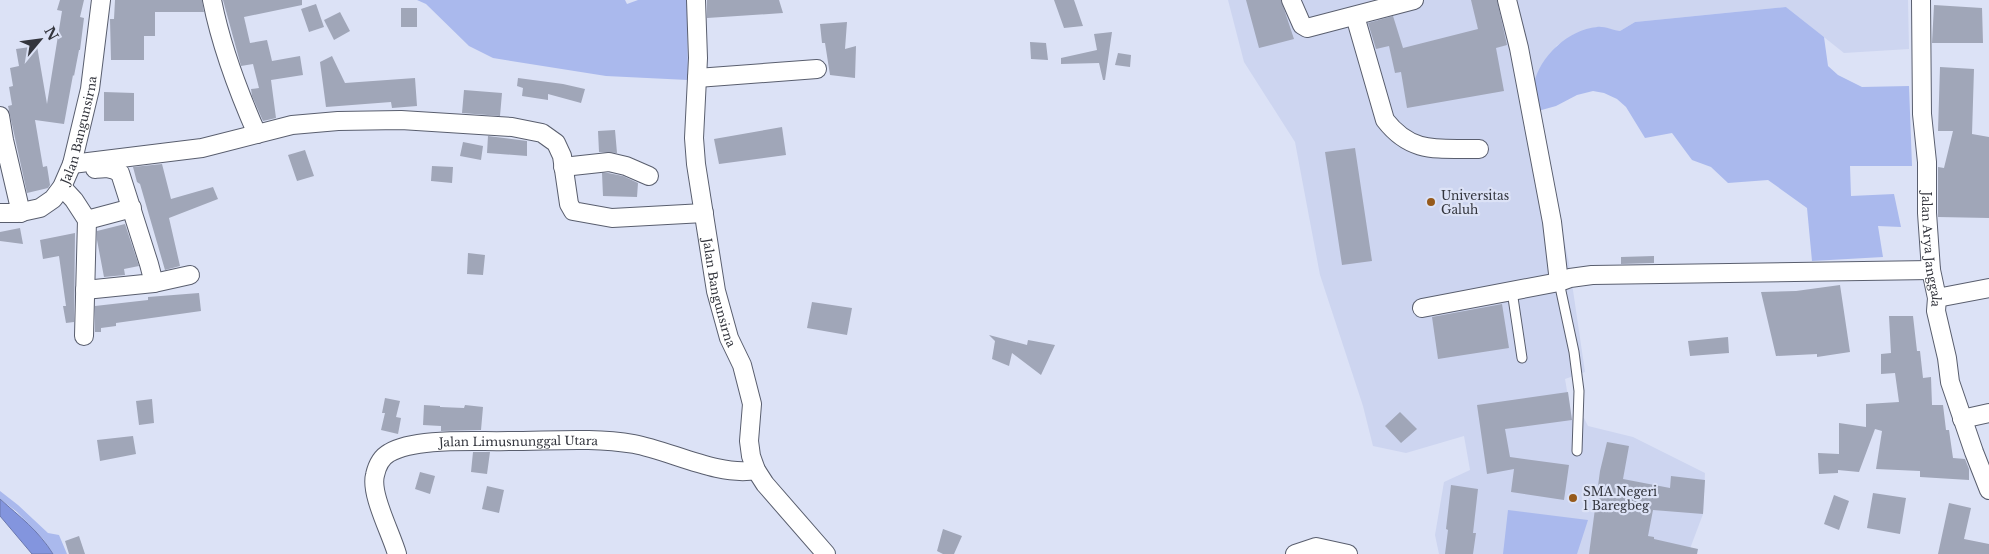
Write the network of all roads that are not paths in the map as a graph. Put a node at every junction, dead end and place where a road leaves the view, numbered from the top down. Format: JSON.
{"nodes":[{"id":1,"x":101,"y":0,"type":"edge"},
{"id":2,"x":212,"y":0,"type":"edge"},
{"id":3,"x":696,"y":0,"type":"edge"},
{"id":4,"x":1291,"y":0,"type":"edge"},
{"id":5,"x":1414,"y":0,"type":"edge"},
{"id":6,"x":1507,"y":0,"type":"edge"},
{"id":7,"x":1921,"y":0,"type":"edge"},
{"id":8,"x":1355,"y":16,"type":"junction"},
{"id":9,"x":817,"y":69,"type":"dead end"},
{"id":10,"x":697,"y":78,"type":"junction"},
{"id":11,"x":0,"y":116,"type":"edge"},
{"id":12,"x":257,"y":134,"type":"junction"},
{"id":13,"x":1479,"y":149,"type":"dead end"},
{"id":14,"x":563,"y":166,"type":"junction"},
{"id":15,"x":68,"y":174,"type":"junction"},
{"id":16,"x":649,"y":176,"type":"dead end"},
{"id":17,"x":132,"y":208,"type":"junction"},
{"id":18,"x":0,"y":213,"type":"edge"},
{"id":19,"x":21,"y":213,"type":"junction"},
{"id":20,"x":704,"y":213,"type":"junction"},
{"id":21,"x":87,"y":220,"type":"junction"},
{"id":22,"x":1931,"y":270,"type":"junction"},
{"id":23,"x":190,"y":275,"type":"dead end"},
{"id":24,"x":1559,"y":282,"type":"junction"},
{"id":25,"x":154,"y":283,"type":"junction"},
{"id":26,"x":1989,"y":288,"type":"edge"},
{"id":27,"x":84,"y":290,"type":"junction"},
{"id":28,"x":1512,"y":291,"type":"junction"},
{"id":29,"x":1937,"y":298,"type":"junction"},
{"id":30,"x":1422,"y":308,"type":"dead end"},
{"id":31,"x":84,"y":336,"type":"dead end"},
{"id":32,"x":1522,"y":358,"type":"dead end"},
{"id":33,"x":1989,"y":413,"type":"edge"},
{"id":34,"x":1962,"y":419,"type":"junction"},
{"id":35,"x":1577,"y":450,"type":"dead end"},
{"id":36,"x":756,"y":470,"type":"junction"},
{"id":37,"x":1989,"y":490,"type":"edge"},
{"id":38,"x":397,"y":554,"type":"edge"},
{"id":39,"x":826,"y":554,"type":"edge"},
{"id":40,"x":1296,"y":554,"type":"edge"},
{"id":41,"x":1348,"y":554,"type":"edge"}],
"edges":[{"from":1,"to":15,"type":"street","name":"Jalan Bangunsirna"},
{"from":2,"to":12,"type":"street"},
{"from":3,"to":10,"type":"street","name":"Jalan Bangunsirna"},
{"from":4,"to":8,"type":"street"},
{"from":5,"to":8,"type":"street"},
{"from":6,"to":24,"type":"street"},
{"from":7,"to":22,"type":"street","name":"Jalan Arya Janggala"},
{"from":8,"to":13,"type":"street"},
{"from":9,"to":10,"type":"street"},
{"from":10,"to":20,"type":"street","name":"Jalan Bangunsirna"},
{"from":11,"to":19,"type":"street"},
{"from":12,"to":14,"type":"street"},
{"from":12,"to":15,"type":"street"},
{"from":14,"to":16,"type":"street"},
{"from":14,"to":20,"type":"street"},
{"from":15,"to":17,"type":"street"},
{"from":15,"to":19,"type":"street","name":"Jalan Bangunsirna"},
{"from":15,"to":21,"type":"street"},
{"from":17,"to":21,"type":"street"},
{"from":17,"to":25,"type":"street"},
{"from":18,"to":19,"type":"street","name":"Jalan Bangunsirna"},
{"from":20,"to":36,"type":"street","name":"Jalan Bangunsirna"},
{"from":21,"to":27,"type":"street"},
{"from":22,"to":24,"type":"street"},
{"from":22,"to":29,"type":"street","name":"Jalan Arya Janggala"},
{"from":23,"to":25,"type":"street"},
{"from":24,"to":28,"type":"street"},
{"from":24,"to":35,"type":"lane"},
{"from":25,"to":27,"type":"street"},
{"from":26,"to":29,"type":"street"},
{"from":27,"to":31,"type":"street"},
{"from":28,"to":30,"type":"street"},
{"from":28,"to":32,"type":"lane"},
{"from":29,"to":34,"type":"street","name":"Jalan Arya Janggala"},
{"from":33,"to":34,"type":"street"},
{"from":34,"to":37,"type":"street","name":"Jalan Arya Janggala"},
{"from":36,"to":38,"type":"street","name":"Jalan Limusnunggal Utara"},
{"from":36,"to":39,"type":"street","name":"Jalan Bangunsirna"},
{"from":40,"to":41,"type":"street"}]}
